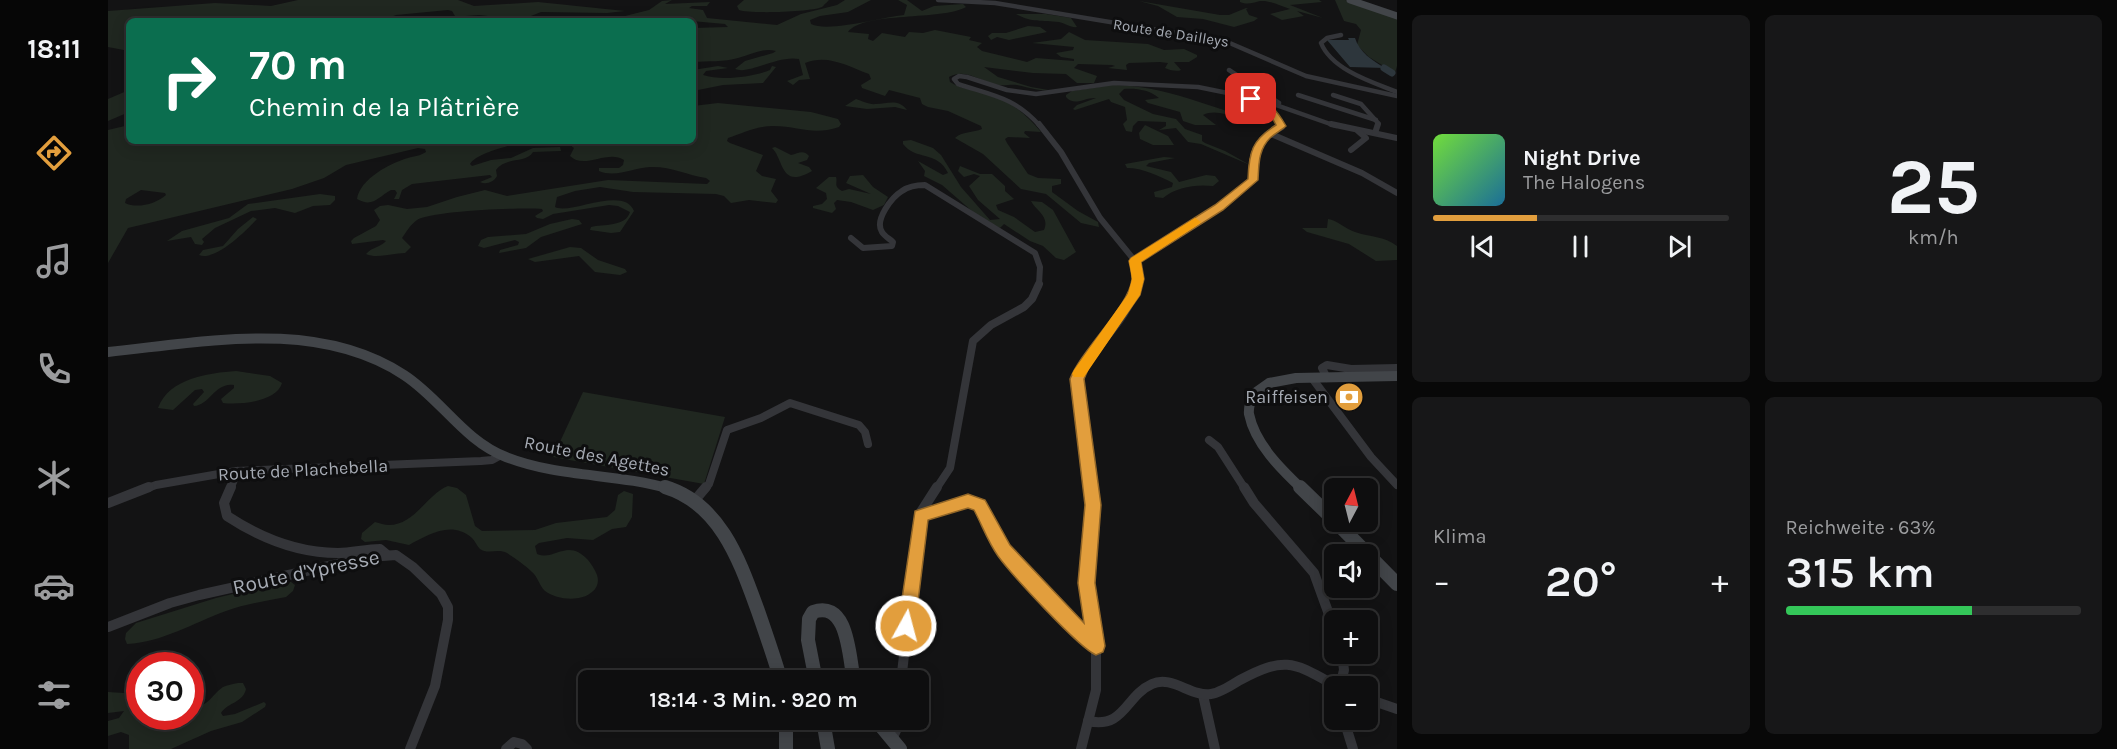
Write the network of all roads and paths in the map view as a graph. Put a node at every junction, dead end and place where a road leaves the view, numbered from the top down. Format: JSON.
{"nodes":[{"id":1,"x":938,"y":0,"type":"edge"},
{"id":2,"x":1350,"y":0,"type":"edge"},
{"id":3,"x":1397,"y":16,"type":"edge"},
{"id":4,"x":1341,"y":35,"type":"dead end"},
{"id":5,"x":1229,"y":70,"type":"dead end"},
{"id":6,"x":1397,"y":94,"type":"edge"},
{"id":7,"x":1298,"y":95,"type":"dead end"},
{"id":8,"x":1333,"y":95,"type":"dead end"},
{"id":9,"x":1250,"y":97,"type":"junction"},
{"id":10,"x":1290,"y":110,"type":"junction"},
{"id":11,"x":1376,"y":120,"type":"junction"},
{"id":12,"x":1357,"y":130,"type":"junction"},
{"id":13,"x":1269,"y":133,"type":"junction"},
{"id":14,"x":1375,"y":133,"type":"junction"},
{"id":15,"x":1397,"y":138,"type":"edge"},
{"id":16,"x":1351,"y":150,"type":"dead end"},
{"id":17,"x":1397,"y":194,"type":"edge"},
{"id":18,"x":851,"y":237,"type":"dead end"},
{"id":19,"x":1135,"y":261,"type":"junction"},
{"id":20,"x":108,"y":352,"type":"edge"},
{"id":21,"x":1397,"y":368,"type":"edge"},
{"id":22,"x":1397,"y":376,"type":"edge"},
{"id":23,"x":1312,"y":378,"type":"junction"},
{"id":24,"x":1327,"y":378,"type":"junction"},
{"id":25,"x":1209,"y":440,"type":"dead end"},
{"id":26,"x":868,"y":444,"type":"dead end"},
{"id":27,"x":501,"y":455,"type":"junction"},
{"id":28,"x":238,"y":471,"type":"junction"},
{"id":29,"x":1397,"y":485,"type":"edge"},
{"id":30,"x":694,"y":500,"type":"junction"},
{"id":31,"x":108,"y":503,"type":"edge"},
{"id":32,"x":1324,"y":511,"type":"edge"},
{"id":33,"x":921,"y":516,"type":"junction"},
{"id":34,"x":1345,"y":532,"type":"edge"},
{"id":35,"x":386,"y":554,"type":"junction"},
{"id":36,"x":1397,"y":584,"type":"edge"},
{"id":37,"x":1327,"y":610,"type":"edge"},
{"id":38,"x":108,"y":627,"type":"edge"},
{"id":39,"x":1096,"y":646,"type":"junction"},
{"id":40,"x":777,"y":670,"type":"edge"},
{"id":41,"x":814,"y":670,"type":"edge"},
{"id":42,"x":851,"y":670,"type":"edge"},
{"id":43,"x":902,"y":670,"type":"edge"},
{"id":44,"x":1324,"y":679,"type":"edge"},
{"id":45,"x":1203,"y":695,"type":"junction"},
{"id":46,"x":1378,"y":703,"type":"edge"},
{"id":47,"x":1397,"y":710,"type":"edge"},
{"id":48,"x":1088,"y":722,"type":"junction"},
{"id":49,"x":786,"y":730,"type":"edge"},
{"id":50,"x":825,"y":730,"type":"edge"},
{"id":51,"x":884,"y":730,"type":"edge"},
{"id":52,"x":1347,"y":730,"type":"edge"},
{"id":53,"x":896,"y":744,"type":"edge"},
{"id":54,"x":410,"y":749,"type":"edge"},
{"id":55,"x":506,"y":749,"type":"edge"},
{"id":56,"x":527,"y":749,"type":"edge"},
{"id":57,"x":786,"y":749,"type":"edge"},
{"id":58,"x":828,"y":749,"type":"edge"},
{"id":59,"x":1081,"y":749,"type":"edge"},
{"id":60,"x":1215,"y":749,"type":"edge"},
{"id":61,"x":1353,"y":749,"type":"edge"}],
"edges":[{"from":1,"to":6,"type":"street","name":"Route de Dailleys"},
{"from":2,"to":3,"type":"street"},
{"from":4,"to":6,"type":"street"},
{"from":5,"to":10,"type":"street"},
{"from":7,"to":11,"type":"street"},
{"from":8,"to":11,"type":"street"},
{"from":9,"to":10,"type":"street"},
{"from":9,"to":13,"type":"street"},
{"from":9,"to":19,"type":"street"},
{"from":10,"to":12,"type":"street"},
{"from":11,"to":14,"type":"street"},
{"from":12,"to":14,"type":"street"},
{"from":12,"to":16,"type":"street"},
{"from":13,"to":17,"type":"street"},
{"from":13,"to":19,"type":"street"},
{"from":14,"to":15,"type":"street"},
{"from":18,"to":33,"type":"street"},
{"from":19,"to":39,"type":"street"},
{"from":20,"to":27,"type":"street","name":"Route des Agettes"},
{"from":21,"to":24,"type":"street"},
{"from":22,"to":24,"type":"street"},
{"from":23,"to":24,"type":"street"},
{"from":23,"to":29,"type":"street"},
{"from":23,"to":32,"type":"street"},
{"from":25,"to":37,"type":"street"},
{"from":26,"to":30,"type":"street"},
{"from":27,"to":28,"type":"street","name":"Route de Plachebella"},
{"from":27,"to":30,"type":"street","name":"Route des Agettes"},
{"from":28,"to":31,"type":"street","name":"Route de Plachebella"},
{"from":28,"to":35,"type":"street"},
{"from":30,"to":40,"type":"street","name":"Route des Agettes"},
{"from":33,"to":39,"type":"street"},
{"from":33,"to":43,"type":"street"},
{"from":34,"to":36,"type":"street"},
{"from":35,"to":38,"type":"street","name":"Route d'Ypresse"},
{"from":35,"to":54,"type":"street","name":"Route d'Ypresse"},
{"from":39,"to":48,"type":"street"},
{"from":41,"to":42,"type":"street"},
{"from":44,"to":45,"type":"street"},
{"from":45,"to":48,"type":"street"},
{"from":45,"to":60,"type":"street"},
{"from":46,"to":47,"type":"street"},
{"from":48,"to":59,"type":"street"},
{"from":49,"to":57,"type":"street"},
{"from":50,"to":58,"type":"street"},
{"from":51,"to":53,"type":"street"},
{"from":52,"to":61,"type":"street"},
{"from":55,"to":56,"type":"street"}]}
